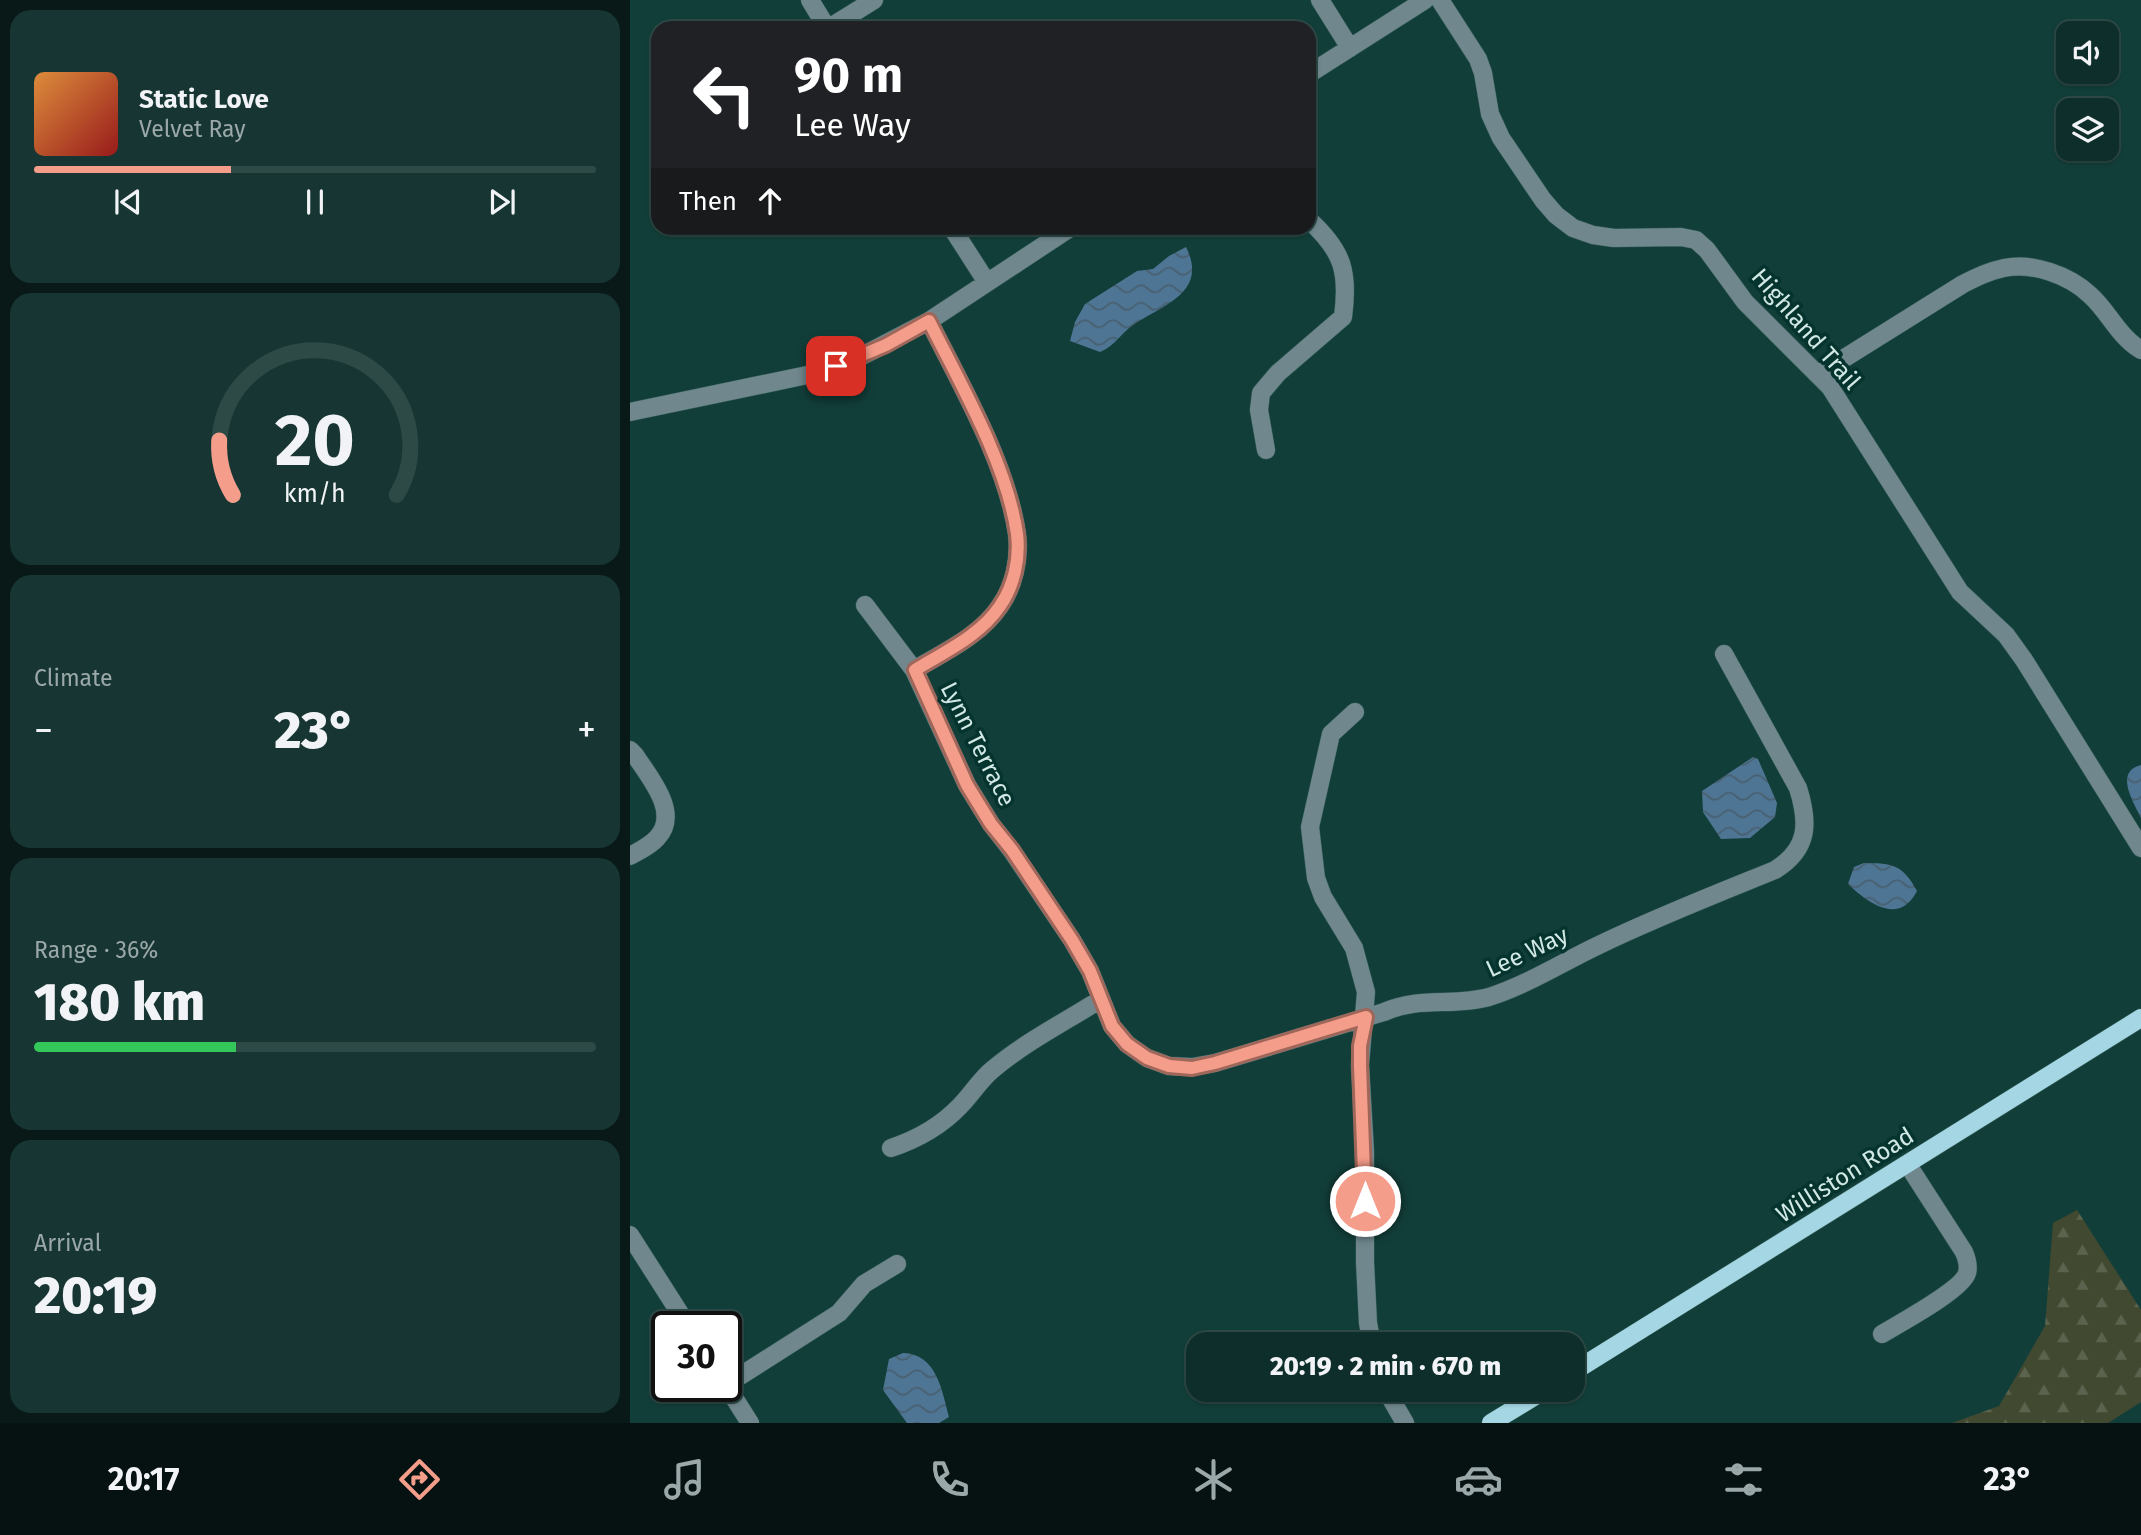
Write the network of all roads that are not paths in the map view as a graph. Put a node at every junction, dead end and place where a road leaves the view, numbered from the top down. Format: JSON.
{"nodes":[{"id":1,"x":810,"y":0,"type":"edge"},
{"id":2,"x":874,"y":0,"type":"edge"},
{"id":3,"x":1320,"y":0,"type":"edge"},
{"id":4,"x":1425,"y":0,"type":"edge"},
{"id":5,"x":1440,"y":0,"type":"edge"},
{"id":6,"x":824,"y":21,"type":"edge"},
{"id":7,"x":840,"y":21,"type":"edge"},
{"id":8,"x":1350,"y":48,"type":"junction"},
{"id":9,"x":1316,"y":70,"type":"edge"},
{"id":10,"x":1316,"y":227,"type":"edge"},
{"id":11,"x":956,"y":235,"type":"edge"},
{"id":12,"x":1059,"y":235,"type":"edge"},
{"id":13,"x":986,"y":281,"type":"junction"},
{"id":14,"x":929,"y":321,"type":"junction"},
{"id":15,"x":2141,"y":350,"type":"edge"},
{"id":16,"x":1819,"y":374,"type":"junction"},
{"id":17,"x":630,"y":412,"type":"edge"},
{"id":18,"x":1266,"y":450,"type":"dead end"},
{"id":19,"x":865,"y":605,"type":"dead end"},
{"id":20,"x":1724,"y":654,"type":"dead end"},
{"id":21,"x":915,"y":670,"type":"junction"},
{"id":22,"x":1354,"y":712,"type":"dead end"},
{"id":23,"x":630,"y":750,"type":"edge"},
{"id":24,"x":2141,"y":848,"type":"edge"},
{"id":25,"x":630,"y":856,"type":"edge"},
{"id":26,"x":1072,"y":940,"type":"joint"},
{"id":27,"x":1101,"y":999,"type":"junction"},
{"id":28,"x":1366,"y":1017,"type":"junction"},
{"id":29,"x":2141,"y":1018,"type":"edge"},
{"id":30,"x":891,"y":1148,"type":"dead end"},
{"id":31,"x":1908,"y":1165,"type":"junction"},
{"id":32,"x":630,"y":1235,"type":"edge"},
{"id":33,"x":897,"y":1264,"type":"dead end"},
{"id":34,"x":678,"y":1311,"type":"edge"},
{"id":35,"x":1371,"y":1332,"type":"edge"},
{"id":36,"x":1882,"y":1334,"type":"dead end"},
{"id":37,"x":1585,"y":1365,"type":"edge"},
{"id":38,"x":742,"y":1375,"type":"edge"},
{"id":39,"x":737,"y":1402,"type":"edge"},
{"id":40,"x":1393,"y":1402,"type":"edge"},
{"id":41,"x":1525,"y":1402,"type":"edge"},
{"id":42,"x":750,"y":1423,"type":"edge"},
{"id":43,"x":1405,"y":1423,"type":"edge"},
{"id":44,"x":1491,"y":1423,"type":"edge"}],
"edges":[{"from":1,"to":6,"type":"street"},
{"from":2,"to":7,"type":"street"},
{"from":3,"to":8,"type":"street"},
{"from":4,"to":8,"type":"street"},
{"from":5,"to":16,"type":"street","name":"Highland Trail"},
{"from":8,"to":9,"type":"street"},
{"from":10,"to":18,"type":"street"},
{"from":11,"to":13,"type":"street"},
{"from":12,"to":13,"type":"street"},
{"from":13,"to":14,"type":"street"},
{"from":14,"to":17,"type":"street"},
{"from":14,"to":21,"type":"street"},
{"from":15,"to":16,"type":"street"},
{"from":16,"to":24,"type":"street","name":"Highland Trail"},
{"from":19,"to":21,"type":"street","name":"Lynn Terrace"},
{"from":20,"to":28,"type":"street","name":"Lee Way"},
{"from":21,"to":26,"type":"street","name":"Lynn Terrace"},
{"from":22,"to":28,"type":"street"},
{"from":23,"to":25,"type":"street"},
{"from":26,"to":27,"type":"street","name":"Lee Way"},
{"from":27,"to":28,"type":"street","name":"Lee Way"},
{"from":27,"to":30,"type":"street"},
{"from":28,"to":35,"type":"street"},
{"from":29,"to":31,"type":"main road","name":"Williston Road"},
{"from":31,"to":36,"type":"street"},
{"from":31,"to":37,"type":"main road","name":"Williston Road"},
{"from":32,"to":34,"type":"street"},
{"from":33,"to":38,"type":"street"},
{"from":39,"to":42,"type":"street"},
{"from":40,"to":43,"type":"street"},
{"from":41,"to":44,"type":"main road"}]}
